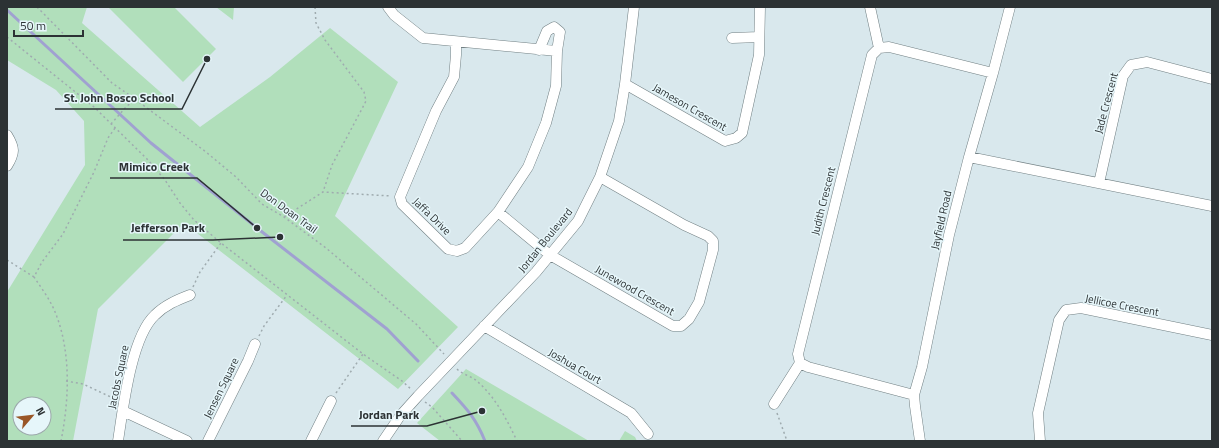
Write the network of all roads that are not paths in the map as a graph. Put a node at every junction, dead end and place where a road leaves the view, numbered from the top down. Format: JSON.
{"nodes":[{"id":1,"x":388,"y":7,"type":"edge"},
{"id":2,"x":634,"y":7,"type":"edge"},
{"id":3,"x":760,"y":7,"type":"edge"},
{"id":4,"x":870,"y":7,"type":"edge"},
{"id":5,"x":1010,"y":7,"type":"edge"},
{"id":6,"x":759,"y":37,"type":"junction"},
{"id":7,"x":732,"y":38,"type":"dead end"},
{"id":8,"x":456,"y":42,"type":"junction"},
{"id":9,"x":879,"y":48,"type":"junction"},
{"id":10,"x":539,"y":50,"type":"junction"},
{"id":11,"x":557,"y":51,"type":"junction"},
{"id":12,"x":993,"y":73,"type":"junction"},
{"id":13,"x":1212,"y":79,"type":"edge"},
{"id":14,"x":625,"y":84,"type":"junction"},
{"id":15,"x":7,"y":135,"type":"edge"},
{"id":16,"x":968,"y":157,"type":"junction"},
{"id":17,"x":7,"y":166,"type":"edge"},
{"id":18,"x":600,"y":177,"type":"junction"},
{"id":19,"x":1099,"y":183,"type":"junction"},
{"id":20,"x":1212,"y":206,"type":"edge"},
{"id":21,"x":498,"y":212,"type":"junction"},
{"id":22,"x":550,"y":255,"type":"junction"},
{"id":23,"x":190,"y":295,"type":"road end"},
{"id":24,"x":484,"y":326,"type":"junction"},
{"id":25,"x":1212,"y":335,"type":"edge"},
{"id":26,"x":255,"y":344,"type":"road end"},
{"id":27,"x":800,"y":363,"type":"junction"},
{"id":28,"x":914,"y":395,"type":"junction"},
{"id":29,"x":331,"y":401,"type":"road end"},
{"id":30,"x":774,"y":404,"type":"road end"},
{"id":31,"x":124,"y":408,"type":"junction"},
{"id":32,"x":648,"y":434,"type":"dead end"},
{"id":33,"x":118,"y":441,"type":"edge"},
{"id":34,"x":187,"y":441,"type":"edge"},
{"id":35,"x":208,"y":441,"type":"edge"},
{"id":36,"x":311,"y":441,"type":"edge"},
{"id":37,"x":383,"y":441,"type":"edge"},
{"id":38,"x":920,"y":441,"type":"edge"},
{"id":39,"x":1040,"y":441,"type":"edge"}],
"edges":[{"from":1,"to":8,"type":"street"},
{"from":2,"to":14,"type":"street","name":"Jordan Boulevard"},
{"from":3,"to":6,"type":"street","name":"Jameson Crescent"},
{"from":4,"to":9,"type":"street"},
{"from":5,"to":12,"type":"street","name":"Jayfield Road"},
{"from":6,"to":7,"type":"street"},
{"from":6,"to":14,"type":"street","name":"Jameson Crescent"},
{"from":8,"to":10,"type":"street"},
{"from":8,"to":21,"type":"street","name":"Jaffa Drive"},
{"from":9,"to":12,"type":"street"},
{"from":9,"to":27,"type":"street","name":"Judith Crescent"},
{"from":10,"to":11,"type":"street"},
{"from":10,"to":11,"type":"street","name":"Jaffa Drive"},
{"from":11,"to":21,"type":"street","name":"Jaffa Drive"},
{"from":12,"to":16,"type":"street","name":"Jayfield Road"},
{"from":13,"to":19,"type":"street","name":"Jade Crescent"},
{"from":14,"to":18,"type":"street","name":"Jordan Boulevard"},
{"from":15,"to":17,"type":"street"},
{"from":16,"to":19,"type":"street"},
{"from":16,"to":28,"type":"street","name":"Jayfield Road"},
{"from":18,"to":22,"type":"street","name":"Jordan Boulevard"},
{"from":18,"to":22,"type":"street","name":"Junewood Crescent"},
{"from":19,"to":20,"type":"street"},
{"from":21,"to":22,"type":"street"},
{"from":22,"to":24,"type":"street","name":"Jordan Boulevard"},
{"from":23,"to":31,"type":"street","name":"Jacobs Square"},
{"from":24,"to":32,"type":"street","name":"Joshua Court"},
{"from":24,"to":37,"type":"street","name":"Jordan Boulevard"},
{"from":25,"to":39,"type":"street","name":"Jellicoe Crescent"},
{"from":26,"to":35,"type":"street","name":"Jensen Square"},
{"from":27,"to":28,"type":"street"},
{"from":27,"to":30,"type":"street"},
{"from":28,"to":38,"type":"street","name":"Jayfield Road"},
{"from":29,"to":36,"type":"street"},
{"from":31,"to":33,"type":"street","name":"Jacobs Square"},
{"from":31,"to":34,"type":"street"}]}
